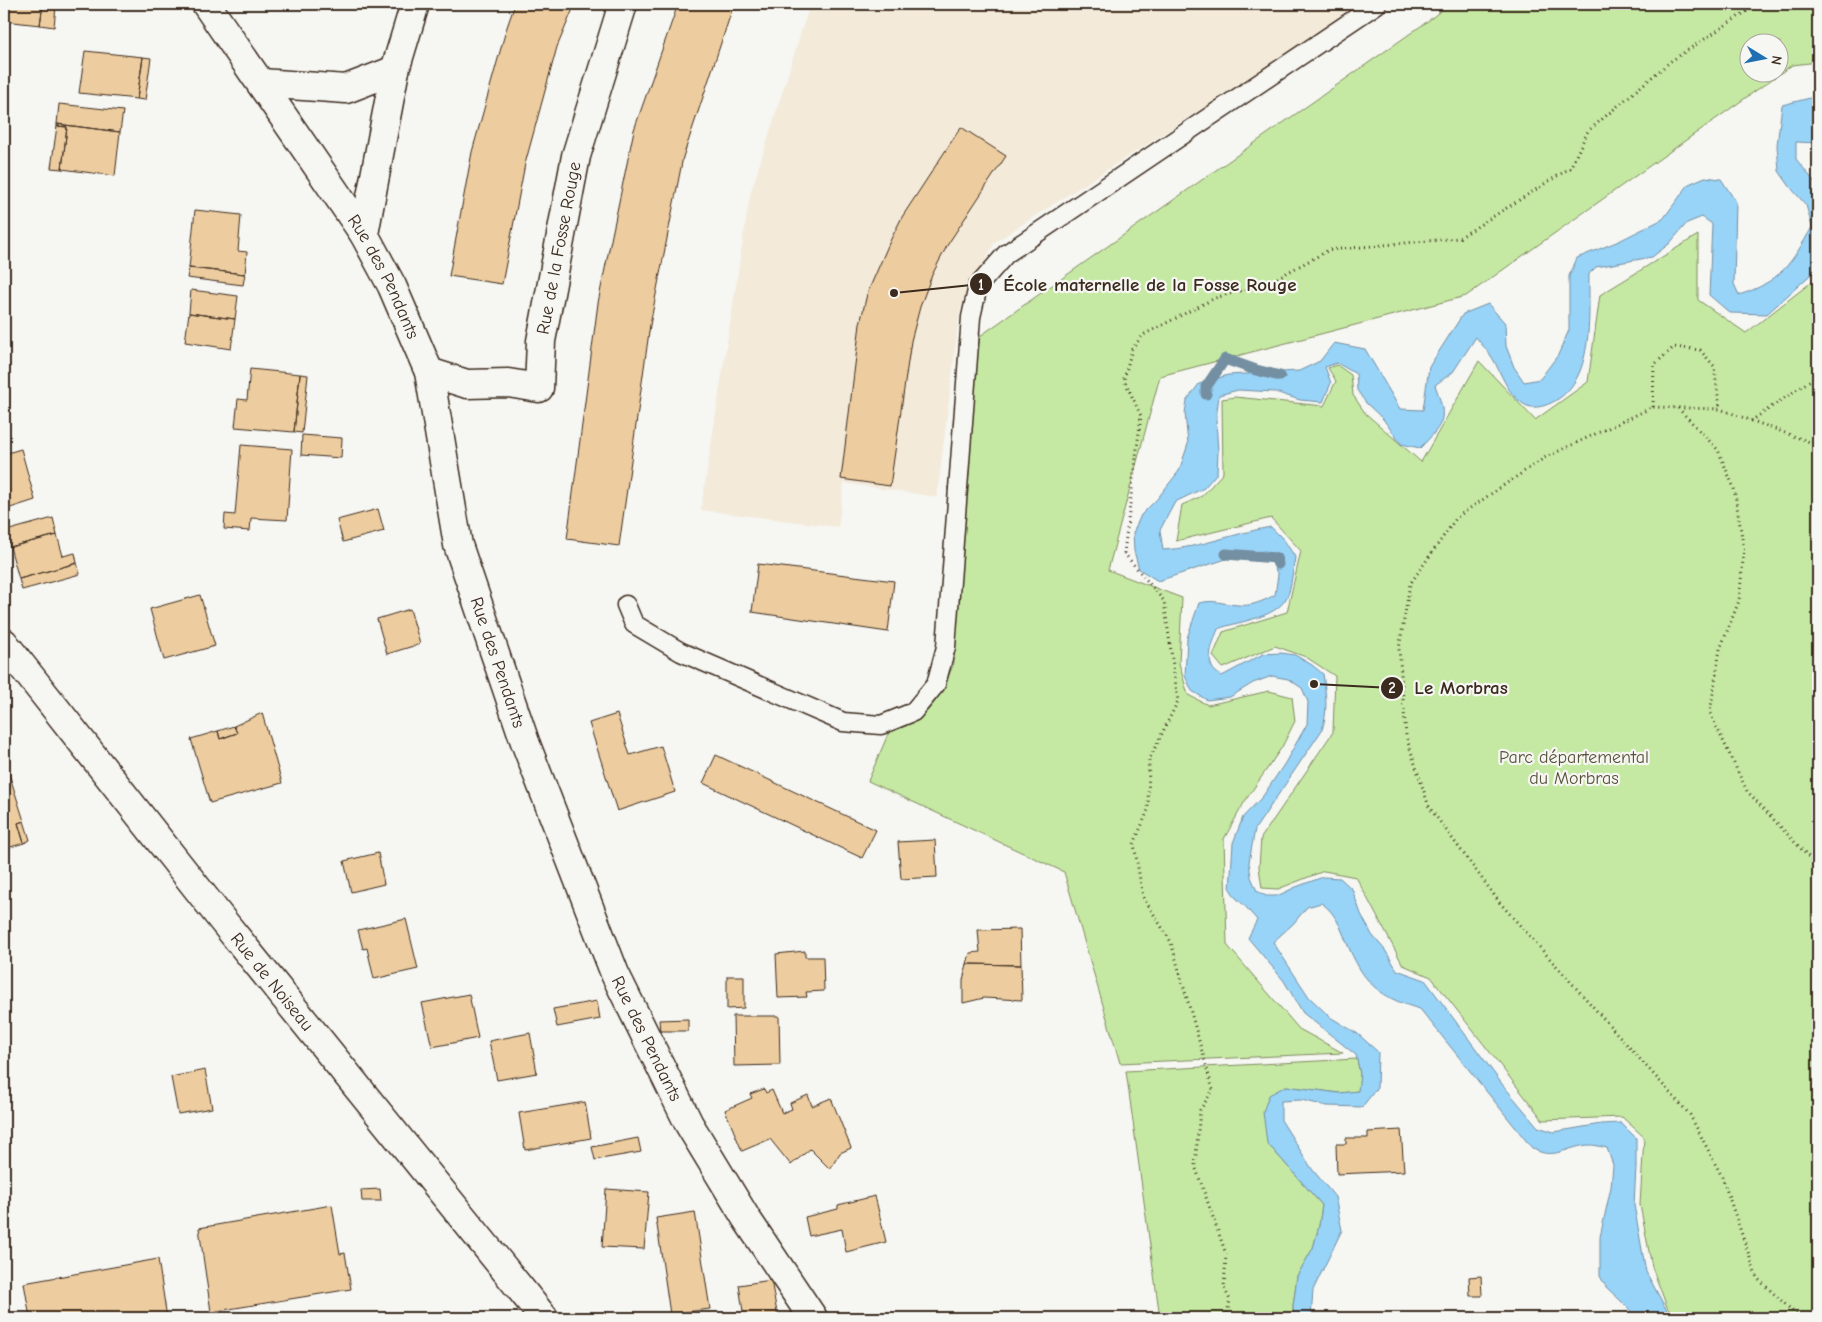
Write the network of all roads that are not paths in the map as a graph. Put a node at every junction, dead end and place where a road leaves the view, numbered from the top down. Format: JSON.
{"nodes":[{"id":1,"x":206,"y":4,"type":"edge"},
{"id":2,"x":415,"y":4,"type":"edge"},
{"id":3,"x":623,"y":4,"type":"edge"},
{"id":4,"x":1377,"y":4,"type":"edge"},
{"id":5,"x":394,"y":70,"type":"junction"},
{"id":6,"x":261,"y":83,"type":"junction"},
{"id":7,"x":364,"y":234,"type":"junction"},
{"id":8,"x":429,"y":372,"type":"junction"},
{"id":9,"x":626,"y":605,"type":"dead end"},
{"id":10,"x":4,"y":643,"type":"edge"},
{"id":11,"x":544,"y":1318,"type":"edge"},
{"id":12,"x":813,"y":1318,"type":"edge"}],
"edges":[{"from":1,"to":6,"type":"street","name":"Rue des Pendants"},
{"from":2,"to":5,"type":"street"},
{"from":3,"to":8,"type":"street","name":"Rue de la Fosse Rouge"},
{"from":4,"to":9,"type":"lane"},
{"from":5,"to":6,"type":"street"},
{"from":5,"to":7,"type":"street"},
{"from":6,"to":7,"type":"street","name":"Rue des Pendants"},
{"from":7,"to":8,"type":"street","name":"Rue des Pendants"},
{"from":8,"to":12,"type":"street","name":"Rue des Pendants"},
{"from":10,"to":11,"type":"street","name":"Rue de Noiseau"}]}
